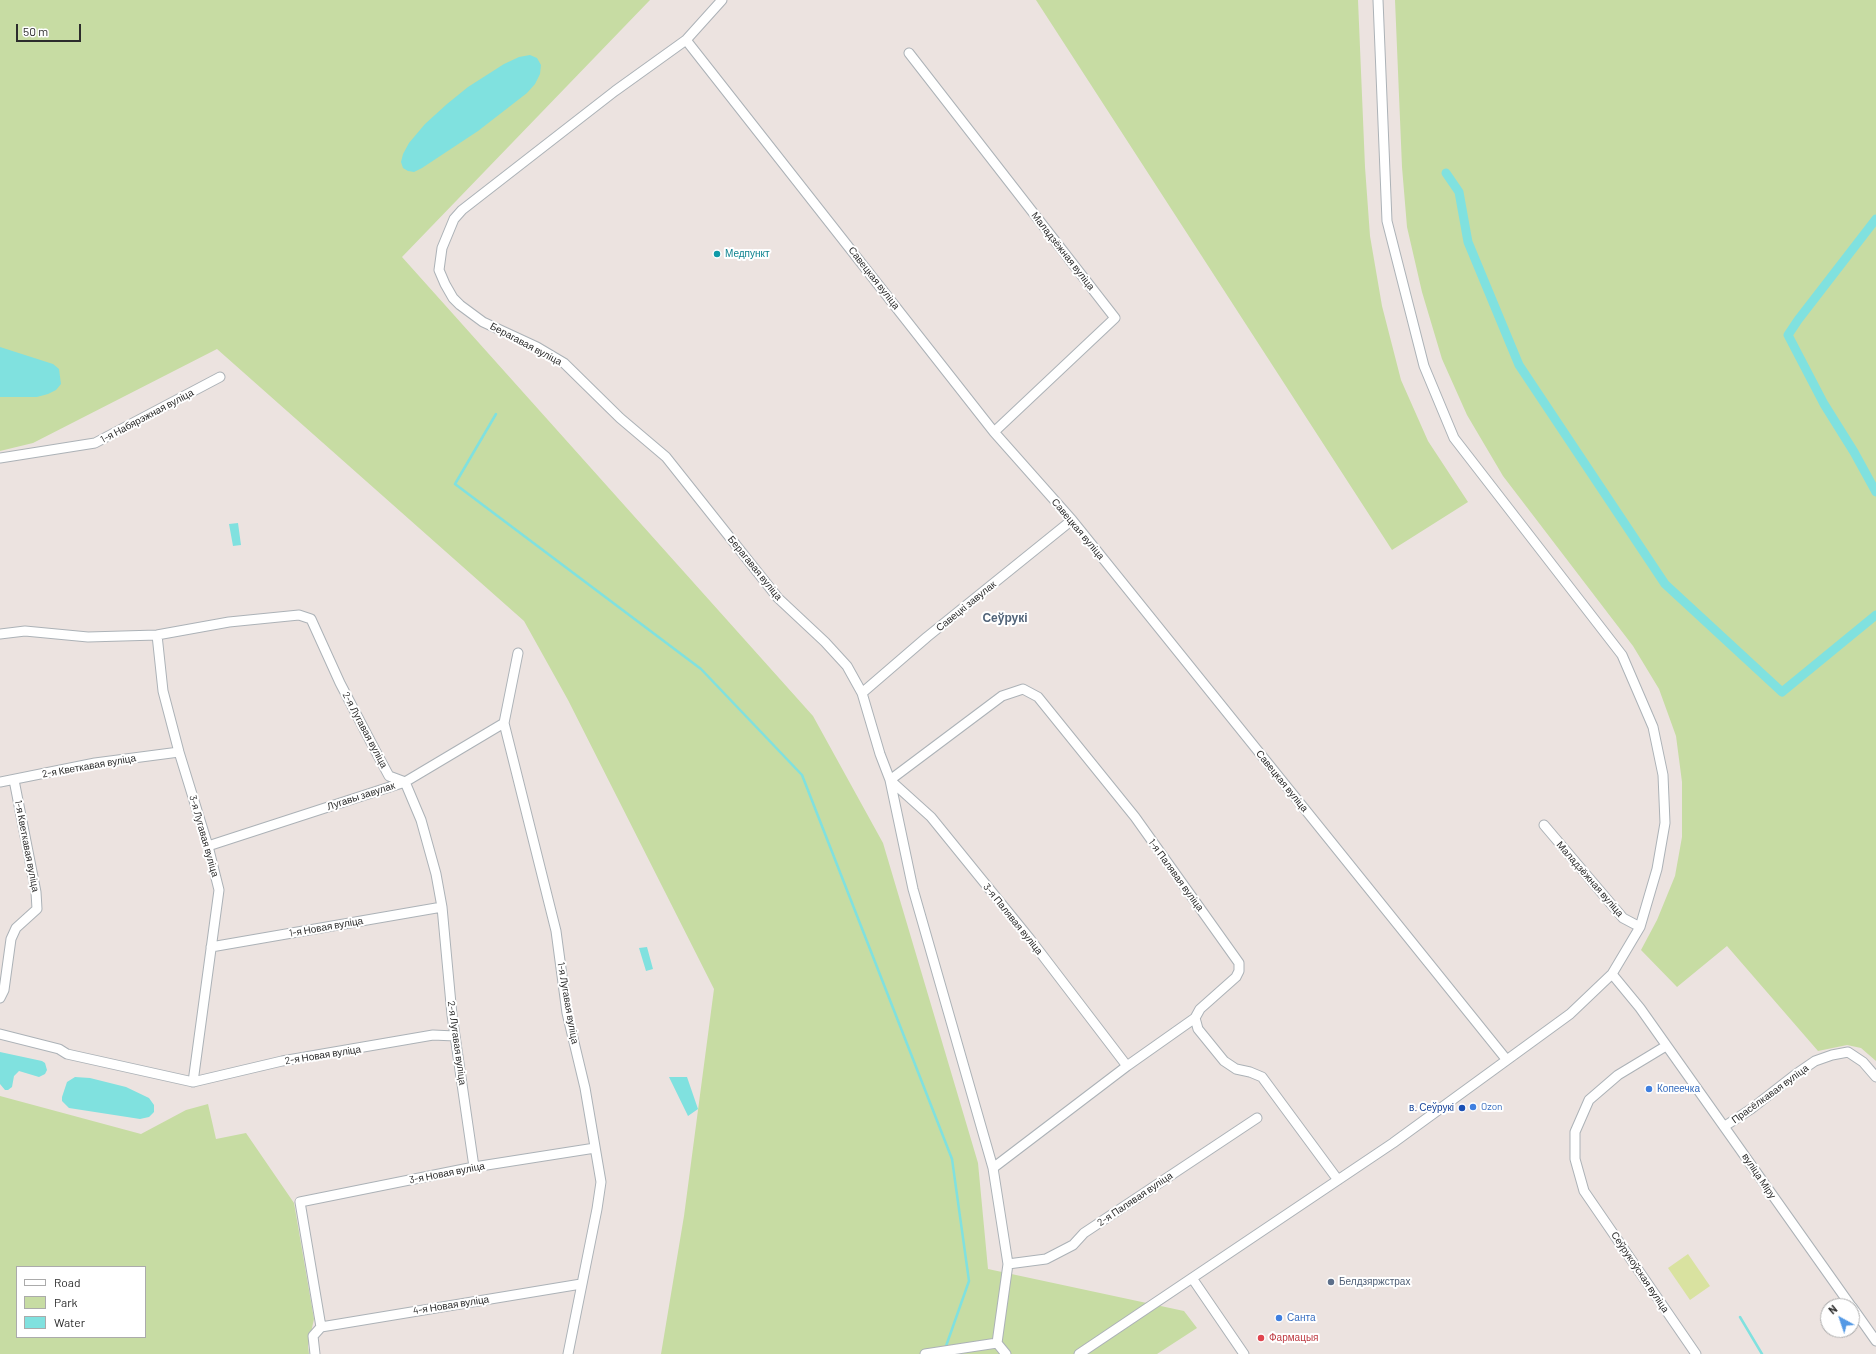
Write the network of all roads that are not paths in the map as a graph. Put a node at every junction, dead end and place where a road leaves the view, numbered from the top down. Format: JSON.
{"nodes":[{"id":1,"x":722,"y":0,"type":"edge"},
{"id":2,"x":1378,"y":0,"type":"edge"},
{"id":3,"x":686,"y":40,"type":"junction"},
{"id":4,"x":909,"y":53,"type":"dead end"},
{"id":5,"x":220,"y":376,"type":"dead end"},
{"id":6,"x":994,"y":432,"type":"junction"},
{"id":7,"x":0,"y":458,"type":"edge"},
{"id":8,"x":1072,"y":520,"type":"junction"},
{"id":9,"x":0,"y":634,"type":"edge"},
{"id":10,"x":157,"y":635,"type":"junction"},
{"id":11,"x":518,"y":654,"type":"dead end"},
{"id":12,"x":862,"y":693,"type":"junction"},
{"id":13,"x":504,"y":723,"type":"junction"},
{"id":14,"x":179,"y":752,"type":"junction"},
{"id":15,"x":14,"y":780,"type":"junction"},
{"id":16,"x":890,"y":780,"type":"junction"},
{"id":17,"x":0,"y":782,"type":"edge"},
{"id":18,"x":406,"y":782,"type":"junction"},
{"id":19,"x":1544,"y":825,"type":"dead end"},
{"id":20,"x":208,"y":846,"type":"junction"},
{"id":21,"x":442,"y":906,"type":"junction"},
{"id":22,"x":1640,"y":927,"type":"junction"},
{"id":23,"x":211,"y":947,"type":"junction"},
{"id":24,"x":1612,"y":974,"type":"junction"},
{"id":25,"x":0,"y":998,"type":"edge"},
{"id":26,"x":1194,"y":1018,"type":"junction"},
{"id":27,"x":0,"y":1034,"type":"edge"},
{"id":28,"x":455,"y":1036,"type":"junction"},
{"id":29,"x":1666,"y":1046,"type":"junction"},
{"id":30,"x":1506,"y":1059,"type":"junction"},
{"id":31,"x":1127,"y":1066,"type":"junction"},
{"id":32,"x":1876,"y":1076,"type":"edge"},
{"id":33,"x":192,"y":1082,"type":"junction"},
{"id":34,"x":1256,"y":1118,"type":"dead end"},
{"id":35,"x":1725,"y":1126,"type":"junction"},
{"id":36,"x":595,"y":1148,"type":"junction"},
{"id":37,"x":474,"y":1167,"type":"junction"},
{"id":38,"x":993,"y":1168,"type":"junction"},
{"id":39,"x":1338,"y":1180,"type":"junction"},
{"id":40,"x":1008,"y":1264,"type":"junction"},
{"id":41,"x":1192,"y":1278,"type":"junction"},
{"id":42,"x":581,"y":1284,"type":"junction"},
{"id":43,"x":1846,"y":1298,"type":"edge"},
{"id":44,"x":1860,"y":1318,"type":"edge"},
{"id":45,"x":321,"y":1327,"type":"junction"},
{"id":46,"x":1876,"y":1341,"type":"edge"},
{"id":47,"x":998,"y":1344,"type":"junction"},
{"id":48,"x":315,"y":1354,"type":"edge"},
{"id":49,"x":568,"y":1354,"type":"edge"},
{"id":50,"x":925,"y":1354,"type":"edge"},
{"id":51,"x":1006,"y":1354,"type":"edge"},
{"id":52,"x":1079,"y":1354,"type":"edge"},
{"id":53,"x":1244,"y":1354,"type":"edge"},
{"id":54,"x":1696,"y":1354,"type":"edge"}],
"edges":[{"from":1,"to":3,"type":"street"},
{"from":2,"to":22,"type":"street"},
{"from":3,"to":6,"type":"street","name":"Савецкая вуліца"},
{"from":3,"to":12,"type":"street","name":"Берагавая вуліца"},
{"from":4,"to":6,"type":"street","name":"Маладзёжная вуліца"},
{"from":5,"to":7,"type":"street","name":"1-я Набярэжная вуліца"},
{"from":6,"to":8,"type":"street","name":"Савецкая вуліца"},
{"from":8,"to":12,"type":"street","name":"Савецкі завулак"},
{"from":8,"to":30,"type":"street","name":"Савецкая вуліца"},
{"from":9,"to":10,"type":"street","name":"2-я Лугавая вуліца"},
{"from":10,"to":14,"type":"street","name":"3-я Лугавая вуліца"},
{"from":10,"to":18,"type":"street","name":"2-я Лугавая вуліца"},
{"from":11,"to":13,"type":"street","name":"1-я Лугавая вуліца"},
{"from":12,"to":16,"type":"street","name":"Берагавая вуліца"},
{"from":13,"to":18,"type":"street","name":"Лугавы завулак"},
{"from":13,"to":36,"type":"street","name":"1-я Лугавая вуліца"},
{"from":14,"to":15,"type":"street","name":"2-я Кветкавая вуліца"},
{"from":14,"to":20,"type":"street","name":"3-я Лугавая вуліца"},
{"from":15,"to":17,"type":"street","name":"2-я Кветкавая вуліца"},
{"from":15,"to":25,"type":"street","name":"1-я Кветкавая вуліца"},
{"from":16,"to":26,"type":"street","name":"1-я Палявая вуліца"},
{"from":16,"to":31,"type":"street","name":"3-я Палявая вуліца"},
{"from":16,"to":38,"type":"street","name":"Берагавая вуліца"},
{"from":18,"to":20,"type":"street","name":"Лугавы завулак"},
{"from":18,"to":21,"type":"street","name":"2-я Лугавая вуліца"},
{"from":19,"to":22,"type":"street","name":"Маладзёжная вуліца"},
{"from":20,"to":23,"type":"street","name":"3-я Лугавая вуліца"},
{"from":21,"to":23,"type":"street","name":"1-я Новая вуліца"},
{"from":21,"to":28,"type":"street","name":"2-я Лугавая вуліца"},
{"from":22,"to":24,"type":"street"},
{"from":23,"to":33,"type":"street","name":"3-я Лугавая вуліца"},
{"from":24,"to":29,"type":"street","name":"вуліца Міру"},
{"from":24,"to":30,"type":"street"},
{"from":26,"to":31,"type":"street","name":"1-я Палявая вуліца"},
{"from":26,"to":39,"type":"street"},
{"from":27,"to":33,"type":"street"},
{"from":28,"to":33,"type":"street","name":"2-я Новая вуліца"},
{"from":28,"to":37,"type":"street","name":"2-я Лугавая вуліца"},
{"from":29,"to":35,"type":"street","name":"вуліца Міру"},
{"from":29,"to":54,"type":"street","name":"Сеўрукоўская вуліца"},
{"from":30,"to":39,"type":"street"},
{"from":31,"to":38,"type":"street","name":"1-я Палявая вуліца"},
{"from":32,"to":35,"type":"street","name":"Прасёлкавая вуліца"},
{"from":34,"to":40,"type":"street","name":"2-я Палявая вуліца"},
{"from":35,"to":43,"type":"street","name":"вуліца Міру"},
{"from":36,"to":37,"type":"street","name":"3-я Новая вуліца"},
{"from":36,"to":42,"type":"street","name":"1-я Лугавая вуліца"},
{"from":37,"to":45,"type":"street","name":"3-я Новая вуліца"},
{"from":38,"to":40,"type":"street","name":"Берагавая вуліца"},
{"from":39,"to":41,"type":"street"},
{"from":40,"to":47,"type":"street","name":"Берагавая вуліца"},
{"from":41,"to":52,"type":"street"},
{"from":41,"to":53,"type":"street"},
{"from":42,"to":45,"type":"street","name":"4-я Новая вуліца"},
{"from":42,"to":49,"type":"street","name":"1-я Лугавая вуліца"},
{"from":44,"to":46,"type":"street","name":"вуліца Міру"},
{"from":45,"to":48,"type":"street"},
{"from":47,"to":50,"type":"street"},
{"from":47,"to":51,"type":"street"}]}
